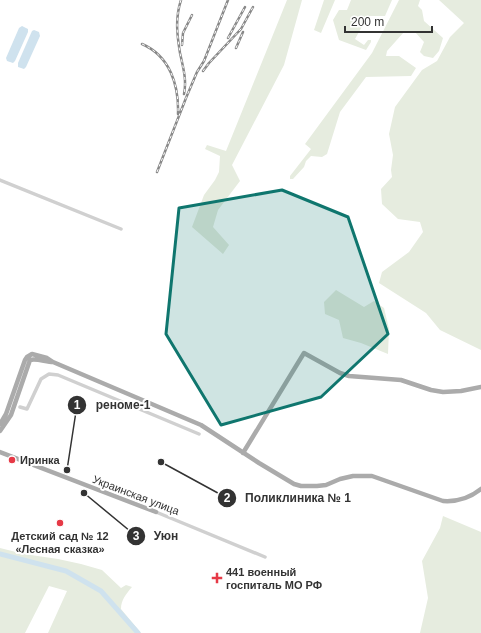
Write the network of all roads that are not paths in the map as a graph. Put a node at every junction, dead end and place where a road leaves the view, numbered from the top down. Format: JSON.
{"nodes":[{"id":1,"x":0,"y":180,"type":"edge"},
{"id":2,"x":121,"y":229,"type":"dead end"},
{"id":3,"x":481,"y":387,"type":"edge"},
{"id":4,"x":20,"y":407,"type":"dead end"},
{"id":5,"x":1,"y":429,"type":"edge"},
{"id":6,"x":199,"y":434,"type":"dead end"},
{"id":7,"x":0,"y":451,"type":"edge"},
{"id":8,"x":243,"y":453,"type":"junction"},
{"id":9,"x":481,"y":489,"type":"edge"},
{"id":10,"x":156,"y":512,"type":"joint"},
{"id":11,"x":265,"y":557,"type":"dead end"}],
"edges":[{"from":1,"to":2,"type":"street"},
{"from":3,"to":8,"type":"main road"},
{"from":4,"to":6,"type":"street"},
{"from":5,"to":8,"type":"main road"},
{"from":7,"to":10,"type":"main road","name":"Украинская улица"},
{"from":8,"to":9,"type":"main road"},
{"from":10,"to":11,"type":"street","name":"Украинская улица"}]}
